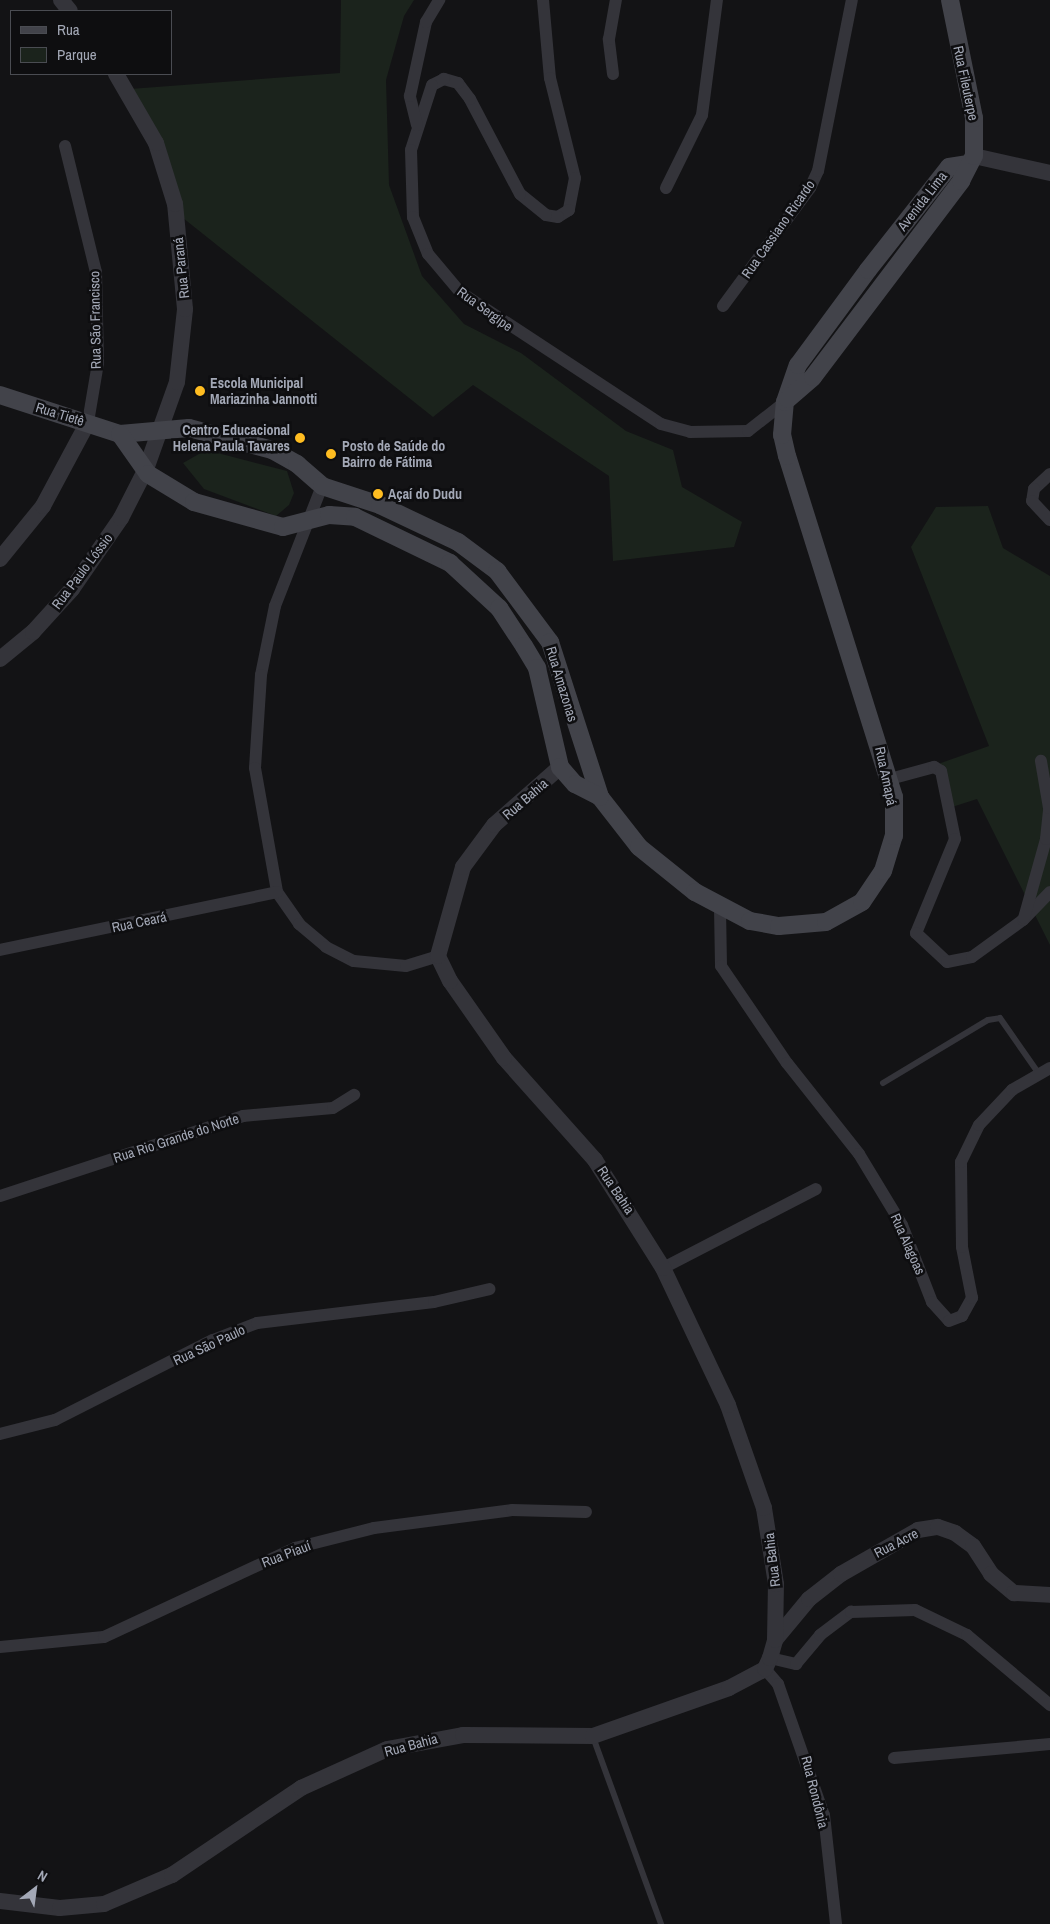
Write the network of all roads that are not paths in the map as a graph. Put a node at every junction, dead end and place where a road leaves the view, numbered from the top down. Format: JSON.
{"nodes":[{"id":1,"x":61,"y":0,"type":"edge"},
{"id":2,"x":439,"y":0,"type":"edge"},
{"id":3,"x":543,"y":0,"type":"edge"},
{"id":4,"x":616,"y":0,"type":"edge"},
{"id":5,"x":717,"y":0,"type":"edge"},
{"id":6,"x":852,"y":0,"type":"edge"},
{"id":7,"x":950,"y":0,"type":"edge"},
{"id":8,"x":69,"y":10,"type":"edge"},
{"id":9,"x":613,"y":74,"type":"dead end"},
{"id":10,"x":117,"y":75,"type":"edge"},
{"id":11,"x":417,"y":125,"type":"junction"},
{"id":12,"x":65,"y":146,"type":"dead end"},
{"id":13,"x":971,"y":160,"type":"junction"},
{"id":14,"x":1050,"y":173,"type":"edge"},
{"id":15,"x":666,"y":188,"type":"dead end"},
{"id":16,"x":868,"y":270,"type":"junction"},
{"id":17,"x":884,"y":283,"type":"junction"},
{"id":18,"x":722,"y":306,"type":"dead end"},
{"id":19,"x":0,"y":395,"type":"edge"},
{"id":20,"x":785,"y":402,"type":"junction"},
{"id":21,"x":88,"y":422,"type":"junction"},
{"id":22,"x":161,"y":428,"type":"junction"},
{"id":23,"x":120,"y":434,"type":"junction"},
{"id":24,"x":146,"y":469,"type":"junction"},
{"id":25,"x":1050,"y":474,"type":"edge"},
{"id":26,"x":322,"y":486,"type":"junction"},
{"id":27,"x":380,"y":505,"type":"junction"},
{"id":28,"x":1050,"y":520,"type":"edge"},
{"id":29,"x":305,"y":522,"type":"junction"},
{"id":30,"x":372,"y":523,"type":"junction"},
{"id":31,"x":0,"y":559,"type":"edge"},
{"id":32,"x":497,"y":571,"type":"junction"},
{"id":33,"x":480,"y":588,"type":"junction"},
{"id":34,"x":0,"y":659,"type":"edge"},
{"id":35,"x":557,"y":659,"type":"junction"},
{"id":36,"x":537,"y":668,"type":"junction"},
{"id":37,"x":578,"y":737,"type":"junction"},
{"id":38,"x":554,"y":743,"type":"junction"},
{"id":39,"x":1041,"y":761,"type":"dead end"},
{"id":40,"x":560,"y":767,"type":"junction"},
{"id":41,"x":890,"y":779,"type":"junction"},
{"id":42,"x":600,"y":797,"type":"junction"},
{"id":43,"x":277,"y":892,"type":"junction"},
{"id":44,"x":1050,"y":892,"type":"edge"},
{"id":45,"x":720,"y":908,"type":"junction"},
{"id":46,"x":1023,"y":920,"type":"junction"},
{"id":47,"x":0,"y":950,"type":"edge"},
{"id":48,"x":438,"y":956,"type":"junction"},
{"id":49,"x":1045,"y":1071,"type":"edge"},
{"id":50,"x":883,"y":1082,"type":"dead end"},
{"id":51,"x":354,"y":1095,"type":"dead end"},
{"id":52,"x":816,"y":1189,"type":"dead end"},
{"id":53,"x":0,"y":1196,"type":"edge"},
{"id":54,"x":663,"y":1268,"type":"junction"},
{"id":55,"x":490,"y":1289,"type":"dead end"},
{"id":56,"x":0,"y":1434,"type":"edge"},
{"id":57,"x":586,"y":1512,"type":"dead end"},
{"id":58,"x":1050,"y":1595,"type":"edge"},
{"id":59,"x":776,"y":1640,"type":"junction"},
{"id":60,"x":0,"y":1647,"type":"edge"},
{"id":61,"x":768,"y":1663,"type":"junction"},
{"id":62,"x":1050,"y":1703,"type":"edge"},
{"id":63,"x":592,"y":1736,"type":"junction"},
{"id":64,"x":1050,"y":1744,"type":"edge"},
{"id":65,"x":894,"y":1758,"type":"dead end"},
{"id":66,"x":0,"y":1901,"type":"edge"},
{"id":67,"x":661,"y":1924,"type":"edge"},
{"id":68,"x":836,"y":1924,"type":"edge"}],
"edges":[{"from":1,"to":8,"type":"street"},
{"from":2,"to":11,"type":"street","name":"Rua Sergipe"},
{"from":3,"to":11,"type":"street"},
{"from":4,"to":9,"type":"street"},
{"from":5,"to":15,"type":"street"},
{"from":6,"to":18,"type":"street","name":"Rua Cassiano Ricardo"},
{"from":7,"to":13,"type":"main road","name":"Rua Fileuterpe"},
{"from":10,"to":22,"type":"street","name":"Rua Paraná"},
{"from":11,"to":20,"type":"street","name":"Rua Sergipe"},
{"from":12,"to":21,"type":"street","name":"Rua São Francisco"},
{"from":13,"to":14,"type":"street"},
{"from":13,"to":16,"type":"main road","name":"Avenida Lima"},
{"from":13,"to":17,"type":"main road","name":"Avenida Lima"},
{"from":16,"to":17,"type":"main road"},
{"from":16,"to":20,"type":"main road","name":"Avenida Lima"},
{"from":17,"to":20,"type":"main road","name":"Avenida Lima"},
{"from":19,"to":21,"type":"main road","name":"Rua Tietê"},
{"from":20,"to":41,"type":"main road","name":"Rua Amapá"},
{"from":21,"to":23,"type":"main road","name":"Rua Tietê"},
{"from":21,"to":31,"type":"street","name":"Rua São Francisco"},
{"from":22,"to":23,"type":"main road","name":"Rua Tietê"},
{"from":22,"to":24,"type":"street","name":"Rua Paraná"},
{"from":22,"to":26,"type":"main road","name":"Rua Amazonas"},
{"from":23,"to":24,"type":"main road"},
{"from":24,"to":29,"type":"main road","name":"Rua Amazonas"},
{"from":24,"to":34,"type":"street","name":"Rua Paulo Lóssio"},
{"from":25,"to":28,"type":"street"},
{"from":26,"to":27,"type":"main road","name":"Rua Amazonas"},
{"from":26,"to":29,"type":"street"},
{"from":27,"to":30,"type":"main road"},
{"from":27,"to":32,"type":"main road","name":"Rua Amazonas"},
{"from":29,"to":30,"type":"main road","name":"Rua Amazonas"},
{"from":29,"to":43,"type":"street"},
{"from":30,"to":33,"type":"main road","name":"Rua Amazonas"},
{"from":32,"to":33,"type":"main road"},
{"from":32,"to":35,"type":"main road","name":"Rua Amazonas"},
{"from":33,"to":36,"type":"main road","name":"Rua Amazonas"},
{"from":35,"to":36,"type":"main road"},
{"from":35,"to":37,"type":"main road","name":"Rua Amazonas"},
{"from":36,"to":38,"type":"main road","name":"Rua Amazonas"},
{"from":37,"to":38,"type":"main road"},
{"from":37,"to":42,"type":"main road","name":"Rua Amapá"},
{"from":38,"to":40,"type":"main road"},
{"from":39,"to":46,"type":"street"},
{"from":40,"to":42,"type":"main road","name":"Rua Amapá"},
{"from":40,"to":48,"type":"street","name":"Rua Bahia"},
{"from":41,"to":45,"type":"main road","name":"Rua Amapá"},
{"from":41,"to":46,"type":"street"},
{"from":42,"to":45,"type":"main road","name":"Rua Amapá"},
{"from":43,"to":47,"type":"street","name":"Rua Ceará"},
{"from":43,"to":48,"type":"street"},
{"from":44,"to":46,"type":"street"},
{"from":45,"to":49,"type":"street","name":"Rua Alagoas"},
{"from":48,"to":54,"type":"street","name":"Rua Bahia"},
{"from":49,"to":50,"type":"lane"},
{"from":51,"to":53,"type":"street","name":"Rua Rio Grande do Norte"},
{"from":52,"to":54,"type":"street"},
{"from":54,"to":59,"type":"street","name":"Rua Bahia"},
{"from":55,"to":56,"type":"street","name":"Rua São Paulo"},
{"from":57,"to":60,"type":"street","name":"Rua Piauí"},
{"from":58,"to":59,"type":"street","name":"Rua Acre"},
{"from":59,"to":61,"type":"street","name":"Rua Bahia"},
{"from":61,"to":62,"type":"street"},
{"from":61,"to":63,"type":"street","name":"Rua Bahia"},
{"from":61,"to":68,"type":"street","name":"Rua Rondônia"},
{"from":63,"to":66,"type":"street","name":"Rua Bahia"},
{"from":63,"to":67,"type":"lane"},
{"from":64,"to":65,"type":"street"}]}
